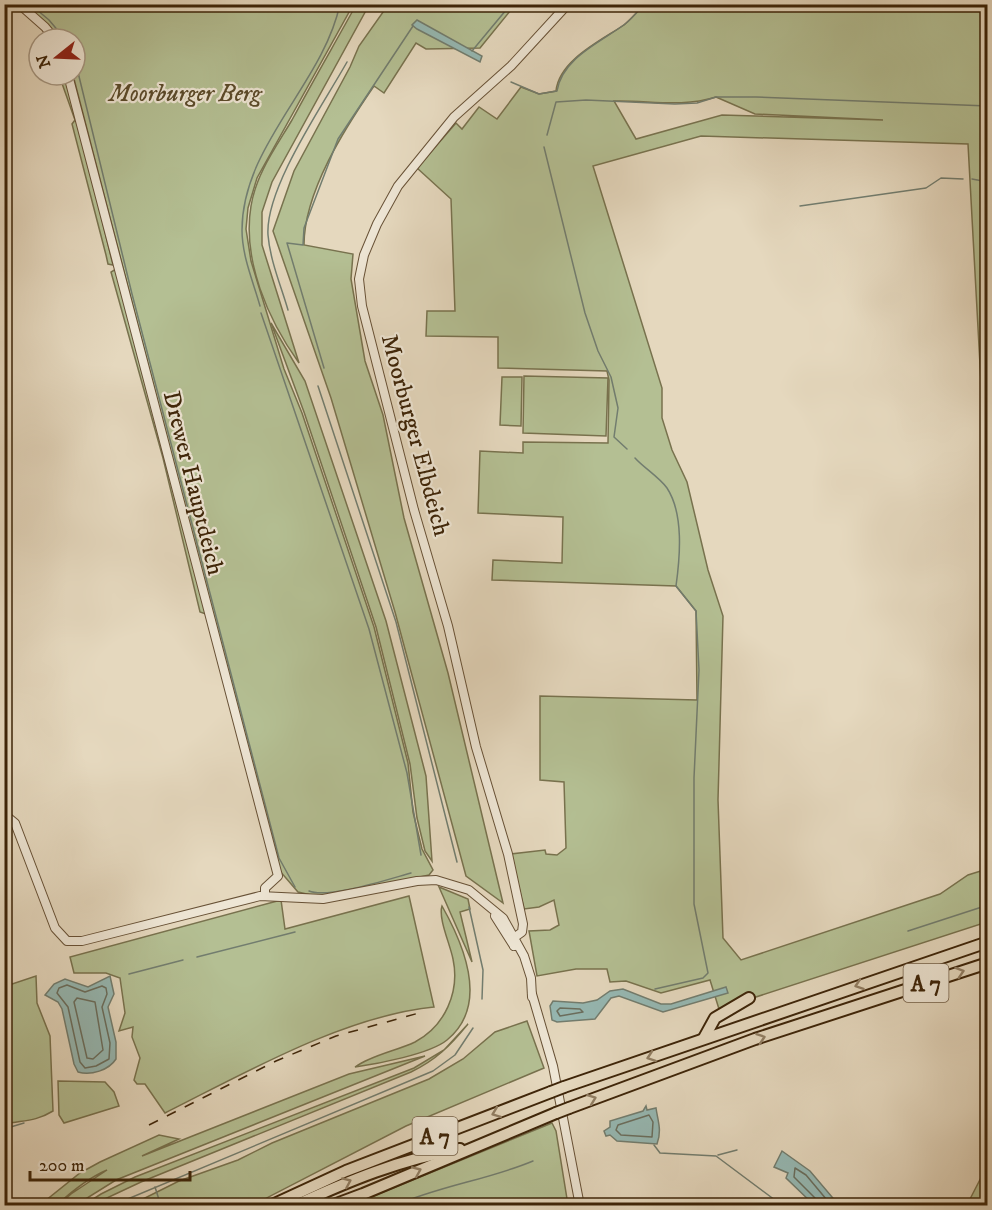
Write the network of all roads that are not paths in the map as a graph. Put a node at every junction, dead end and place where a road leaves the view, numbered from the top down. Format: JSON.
{"nodes":[{"id":1,"x":19,"y":4,"type":"edge"},
{"id":2,"x":568,"y":4,"type":"edge"},
{"id":3,"x":45,"y":27,"type":"edge"},
{"id":4,"x":71,"y":87,"type":"edge"},
{"id":5,"x":4,"y":814,"type":"edge"},
{"id":6,"x":266,"y":895,"type":"junction"},
{"id":7,"x":490,"y":907,"type":"junction"},
{"id":8,"x":515,"y":937,"type":"junction"},
{"id":9,"x":987,"y":942,"type":"edge"},
{"id":10,"x":514,"y":946,"type":"junction"},
{"id":11,"x":987,"y":963,"type":"edge"},
{"id":12,"x":532,"y":997,"type":"junction"},
{"id":13,"x":749,"y":998,"type":"dead end"},
{"id":14,"x":704,"y":1038,"type":"junction"},
{"id":15,"x":481,"y":1144,"type":"junction"},
{"id":16,"x":270,"y":1206,"type":"edge"},
{"id":17,"x":294,"y":1206,"type":"edge"},
{"id":18,"x":331,"y":1206,"type":"edge"},
{"id":19,"x":580,"y":1206,"type":"edge"}],
"edges":[{"from":1,"to":3,"type":"street"},
{"from":2,"to":8,"type":"street","name":"Moorburger Elbdeich"},
{"from":4,"to":6,"type":"street","name":"Drewer Hauptdeich"},
{"from":5,"to":6,"type":"street"},
{"from":6,"to":7,"type":"street"},
{"from":7,"to":8,"type":"street"},
{"from":7,"to":10,"type":"street"},
{"from":8,"to":10,"type":"street","name":"Moorburger Elbdeich"},
{"from":8,"to":12,"type":"street","name":"Moorburger Elbdeich"},
{"from":9,"to":14,"type":"highway","number":"A 7","one_way":true},
{"from":10,"to":12,"type":"street","name":"Moorburger Elbdeich"},
{"from":15,"to":11,"type":"highway","number":"A 7","one_way":true,"bridge":true},
{"from":12,"to":19,"type":"street","name":"Moorburger Elbdeich"},
{"from":13,"to":14,"type":"highway"},
{"from":14,"to":16,"type":"highway","number":"A 7","one_way":true,"bridge":true},
{"from":17,"to":15,"type":"highway","number":"A 7","one_way":true},
{"from":18,"to":15,"type":"highway","number":"A 7","one_way":true}]}
